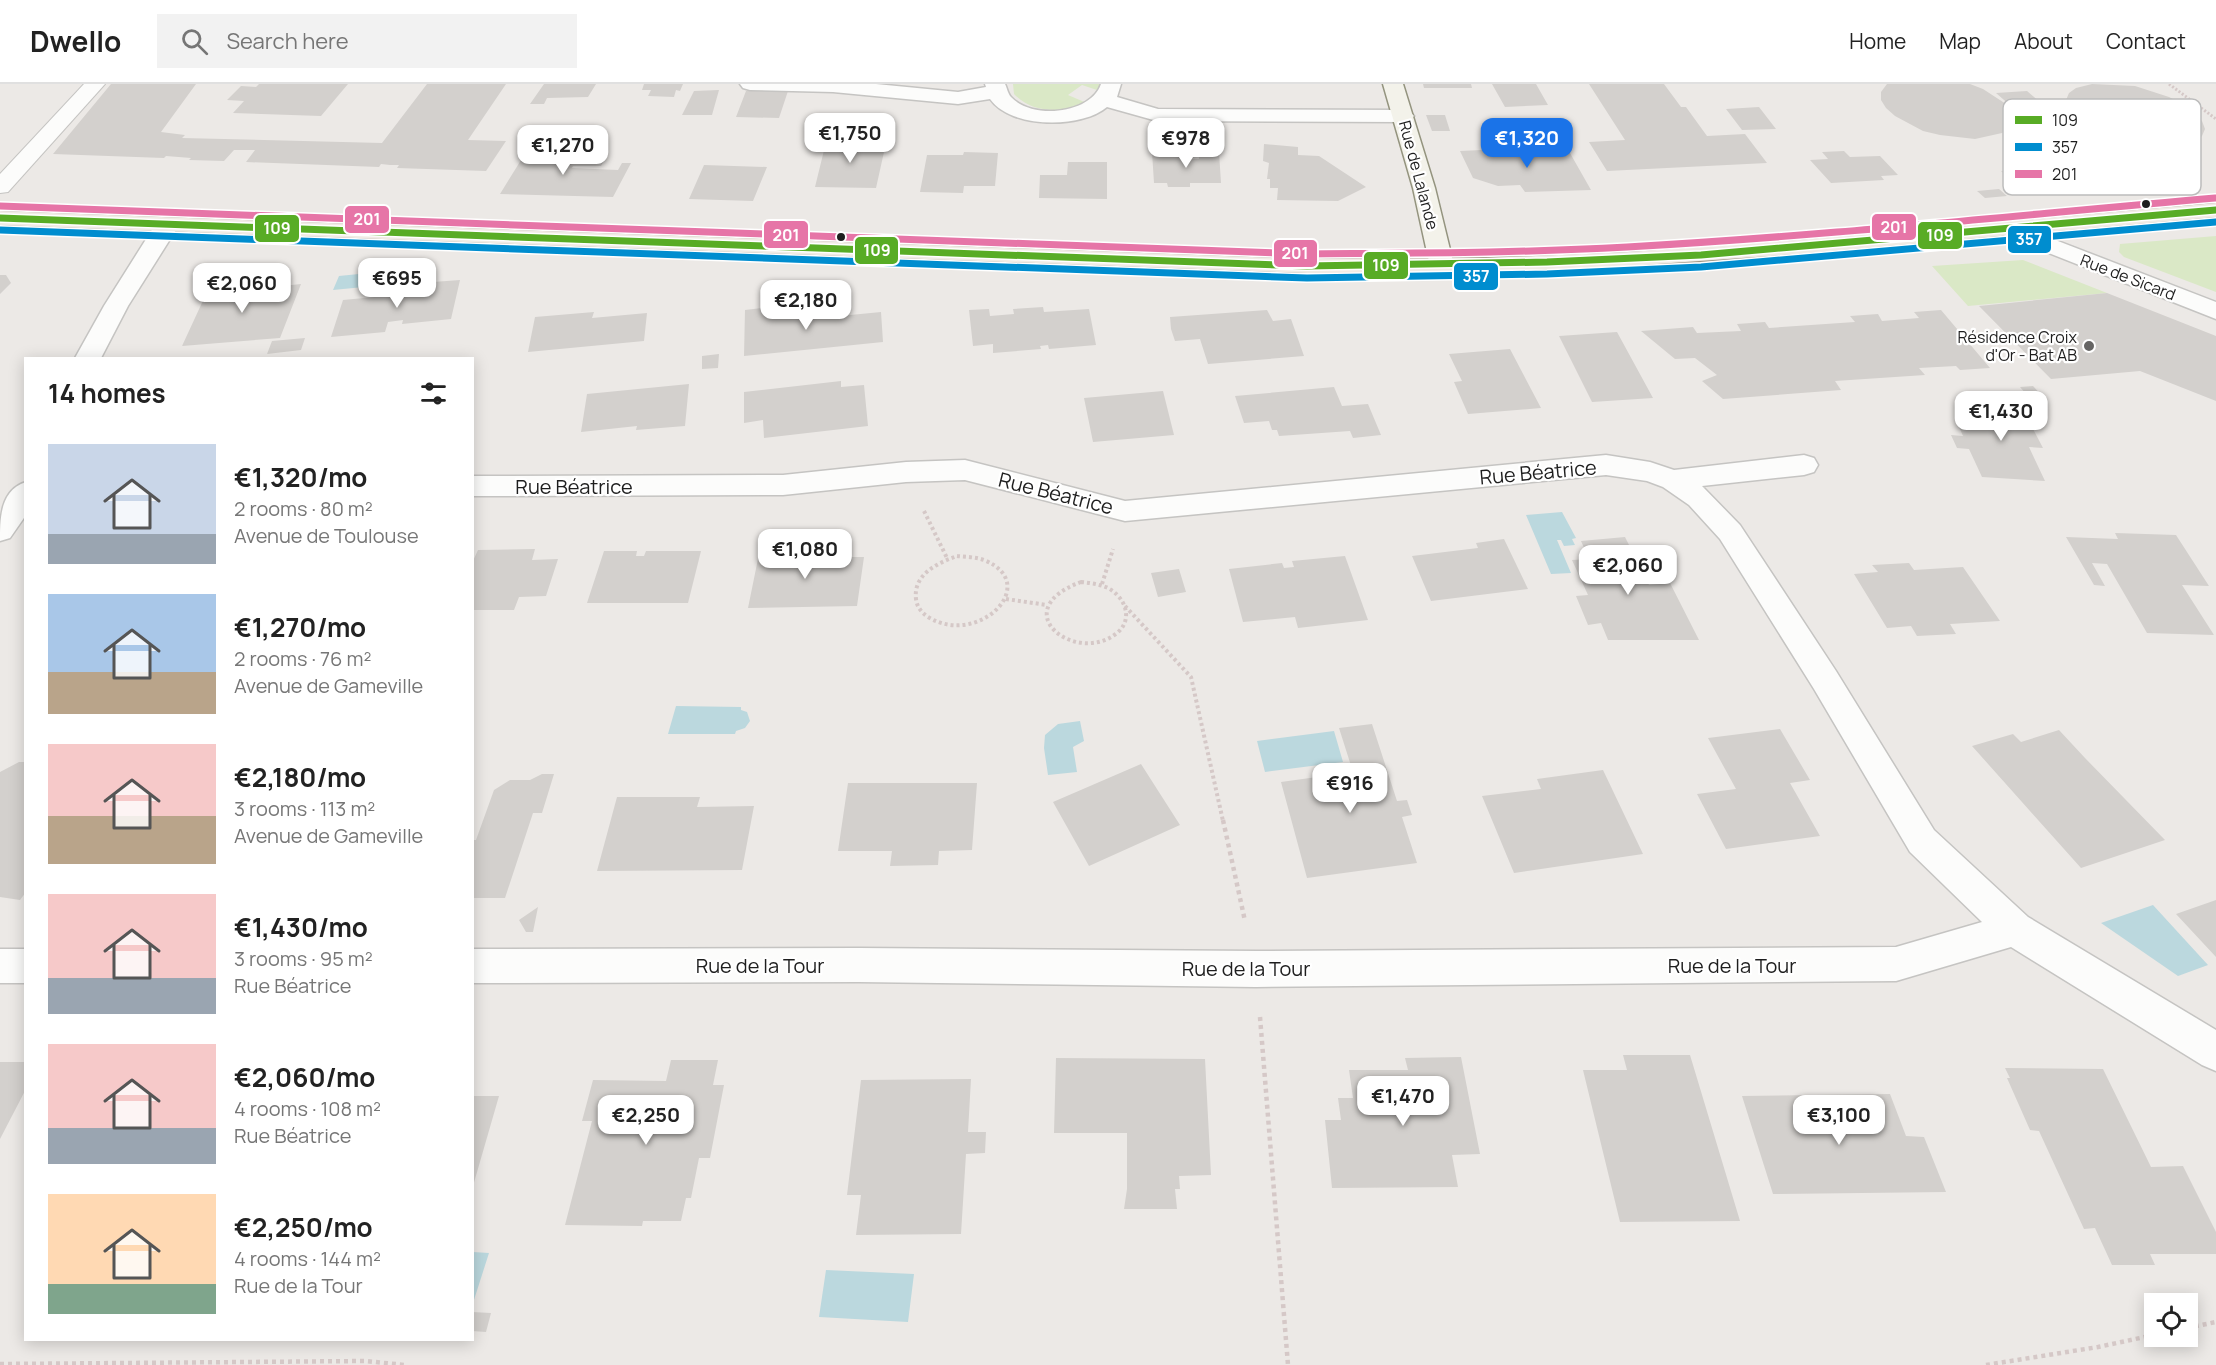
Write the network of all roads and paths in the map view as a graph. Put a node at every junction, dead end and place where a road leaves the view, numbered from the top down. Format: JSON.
{"nodes":[{"id":1,"x":95,"y":84,"type":"edge"},
{"id":2,"x":750,"y":84,"type":"edge"},
{"id":3,"x":1393,"y":84,"type":"edge"},
{"id":4,"x":2169,"y":84,"type":"edge"},
{"id":5,"x":995,"y":88,"type":"edge"},
{"id":6,"x":1107,"y":92,"type":"edge"},
{"id":7,"x":2189,"y":99,"type":"edge"},
{"id":8,"x":2201,"y":108,"type":"edge"},
{"id":9,"x":1403,"y":116,"type":"junction"},
{"id":10,"x":2216,"y":119,"type":"edge"},
{"id":11,"x":0,"y":187,"type":"edge"},
{"id":12,"x":2216,"y":210,"type":"edge"},
{"id":13,"x":0,"y":218,"type":"edge"},
{"id":14,"x":166,"y":225,"type":"junction"},
{"id":15,"x":2006,"y":228,"type":"junction"},
{"id":16,"x":1442,"y":266,"type":"junction"},
{"id":17,"x":2216,"y":311,"type":"edge"},
{"id":18,"x":89,"y":357,"type":"edge"},
{"id":19,"x":1804,"y":465,"type":"dead end"},
{"id":20,"x":906,"y":472,"type":"junction"},
{"id":21,"x":1673,"y":480,"type":"junction"},
{"id":22,"x":474,"y":486,"type":"edge"},
{"id":23,"x":24,"y":495,"type":"edge"},
{"id":24,"x":0,"y":531,"type":"edge"},
{"id":25,"x":947,"y":558,"type":"junction"},
{"id":26,"x":1006,"y":599,"type":"junction"},
{"id":27,"x":1047,"y":605,"type":"junction"},
{"id":28,"x":2014,"y":929,"type":"junction"},
{"id":29,"x":0,"y":966,"type":"edge"},
{"id":30,"x":24,"y":966,"type":"edge"},
{"id":31,"x":474,"y":966,"type":"edge"},
{"id":32,"x":2216,"y":1052,"type":"edge"},
{"id":33,"x":2216,"y":1322,"type":"edge"},
{"id":34,"x":2198,"y":1326,"type":"edge"},
{"id":35,"x":2144,"y":1337,"type":"edge"},
{"id":36,"x":0,"y":1364,"type":"edge"},
{"id":37,"x":405,"y":1365,"type":"edge"},
{"id":38,"x":1986,"y":1365,"type":"edge"}],
"edges":[{"from":1,"to":11,"type":"lane"},
{"from":2,"to":5,"type":"street"},
{"from":3,"to":9,"type":"street","name":"Rue de Lalande"},
{"from":4,"to":7,"type":"path"},
{"from":5,"to":6,"type":"street"},
{"from":6,"to":9,"type":"street"},
{"from":8,"to":10,"type":"path"},
{"from":9,"to":16,"type":"street","name":"Rue de Lalande"},
{"from":12,"to":15,"type":"main road"},
{"from":13,"to":14,"type":"main road"},
{"from":14,"to":16,"type":"main road"},
{"from":14,"to":18,"type":"street"},
{"from":15,"to":16,"type":"main road"},
{"from":15,"to":17,"type":"street","name":"Rue de Sicard"},
{"from":19,"to":21,"type":"street","name":"Rue Béatrice"},
{"from":20,"to":21,"type":"street","name":"Rue Béatrice"},
{"from":20,"to":22,"type":"street","name":"Rue Béatrice"},
{"from":20,"to":25,"type":"path"},
{"from":21,"to":28,"type":"street","name":"Rue Béatrice"},
{"from":23,"to":24,"type":"street"},
{"from":25,"to":26,"type":"path"},
{"from":25,"to":26,"type":"path"},
{"from":26,"to":27,"type":"path"},
{"from":27,"to":27,"type":"path"},
{"from":28,"to":31,"type":"street","name":"Rue de la Tour"},
{"from":28,"to":32,"type":"street"},
{"from":29,"to":30,"type":"street"},
{"from":33,"to":34,"type":"path"},
{"from":35,"to":38,"type":"path"},
{"from":36,"to":37,"type":"path"}]}
